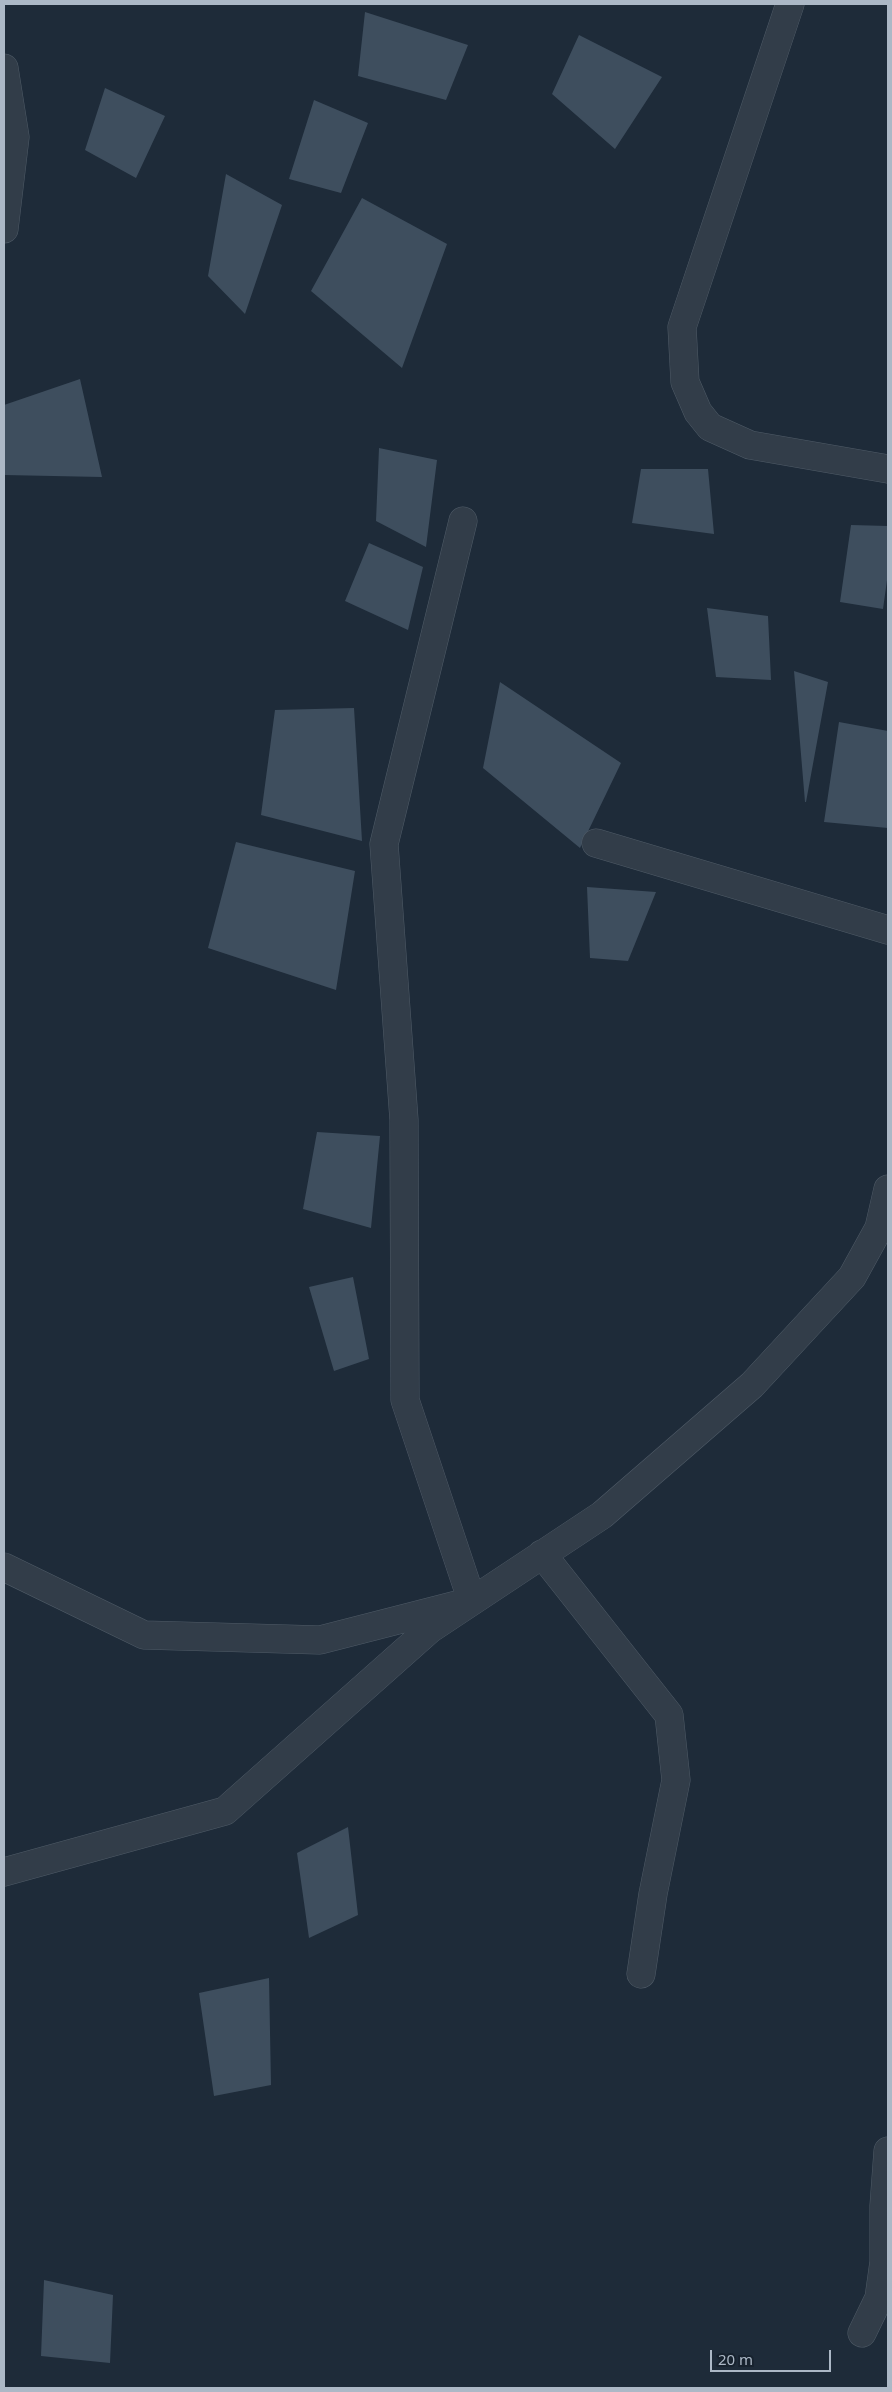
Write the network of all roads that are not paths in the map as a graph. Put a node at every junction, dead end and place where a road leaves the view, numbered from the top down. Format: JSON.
{"nodes":[{"id":1,"x":790,"y":4,"type":"edge"},
{"id":2,"x":4,"y":68,"type":"edge"},
{"id":3,"x":4,"y":229,"type":"edge"},
{"id":4,"x":888,"y":469,"type":"edge"},
{"id":5,"x":463,"y":520,"type":"dead end"},
{"id":6,"x":596,"y":843,"type":"dead end"},
{"id":7,"x":888,"y":930,"type":"edge"},
{"id":8,"x":888,"y":1189,"type":"edge"},
{"id":9,"x":884,"y":1229,"type":"edge"},
{"id":10,"x":542,"y":1554,"type":"junction"},
{"id":11,"x":4,"y":1567,"type":"edge"},
{"id":12,"x":472,"y":1601,"type":"junction"},
{"id":13,"x":4,"y":1872,"type":"edge"},
{"id":14,"x":641,"y":1974,"type":"dead end"},
{"id":15,"x":888,"y":2151,"type":"edge"},
{"id":16,"x":862,"y":2333,"type":"dead end"}],
"edges":[{"from":1,"to":4,"type":"street"},
{"from":2,"to":3,"type":"street"},
{"from":5,"to":12,"type":"street"},
{"from":6,"to":7,"type":"street"},
{"from":8,"to":9,"type":"street"},
{"from":9,"to":10,"type":"street"},
{"from":10,"to":12,"type":"street"},
{"from":10,"to":14,"type":"street"},
{"from":11,"to":12,"type":"street"},
{"from":12,"to":13,"type":"street"},
{"from":15,"to":16,"type":"street"}]}
